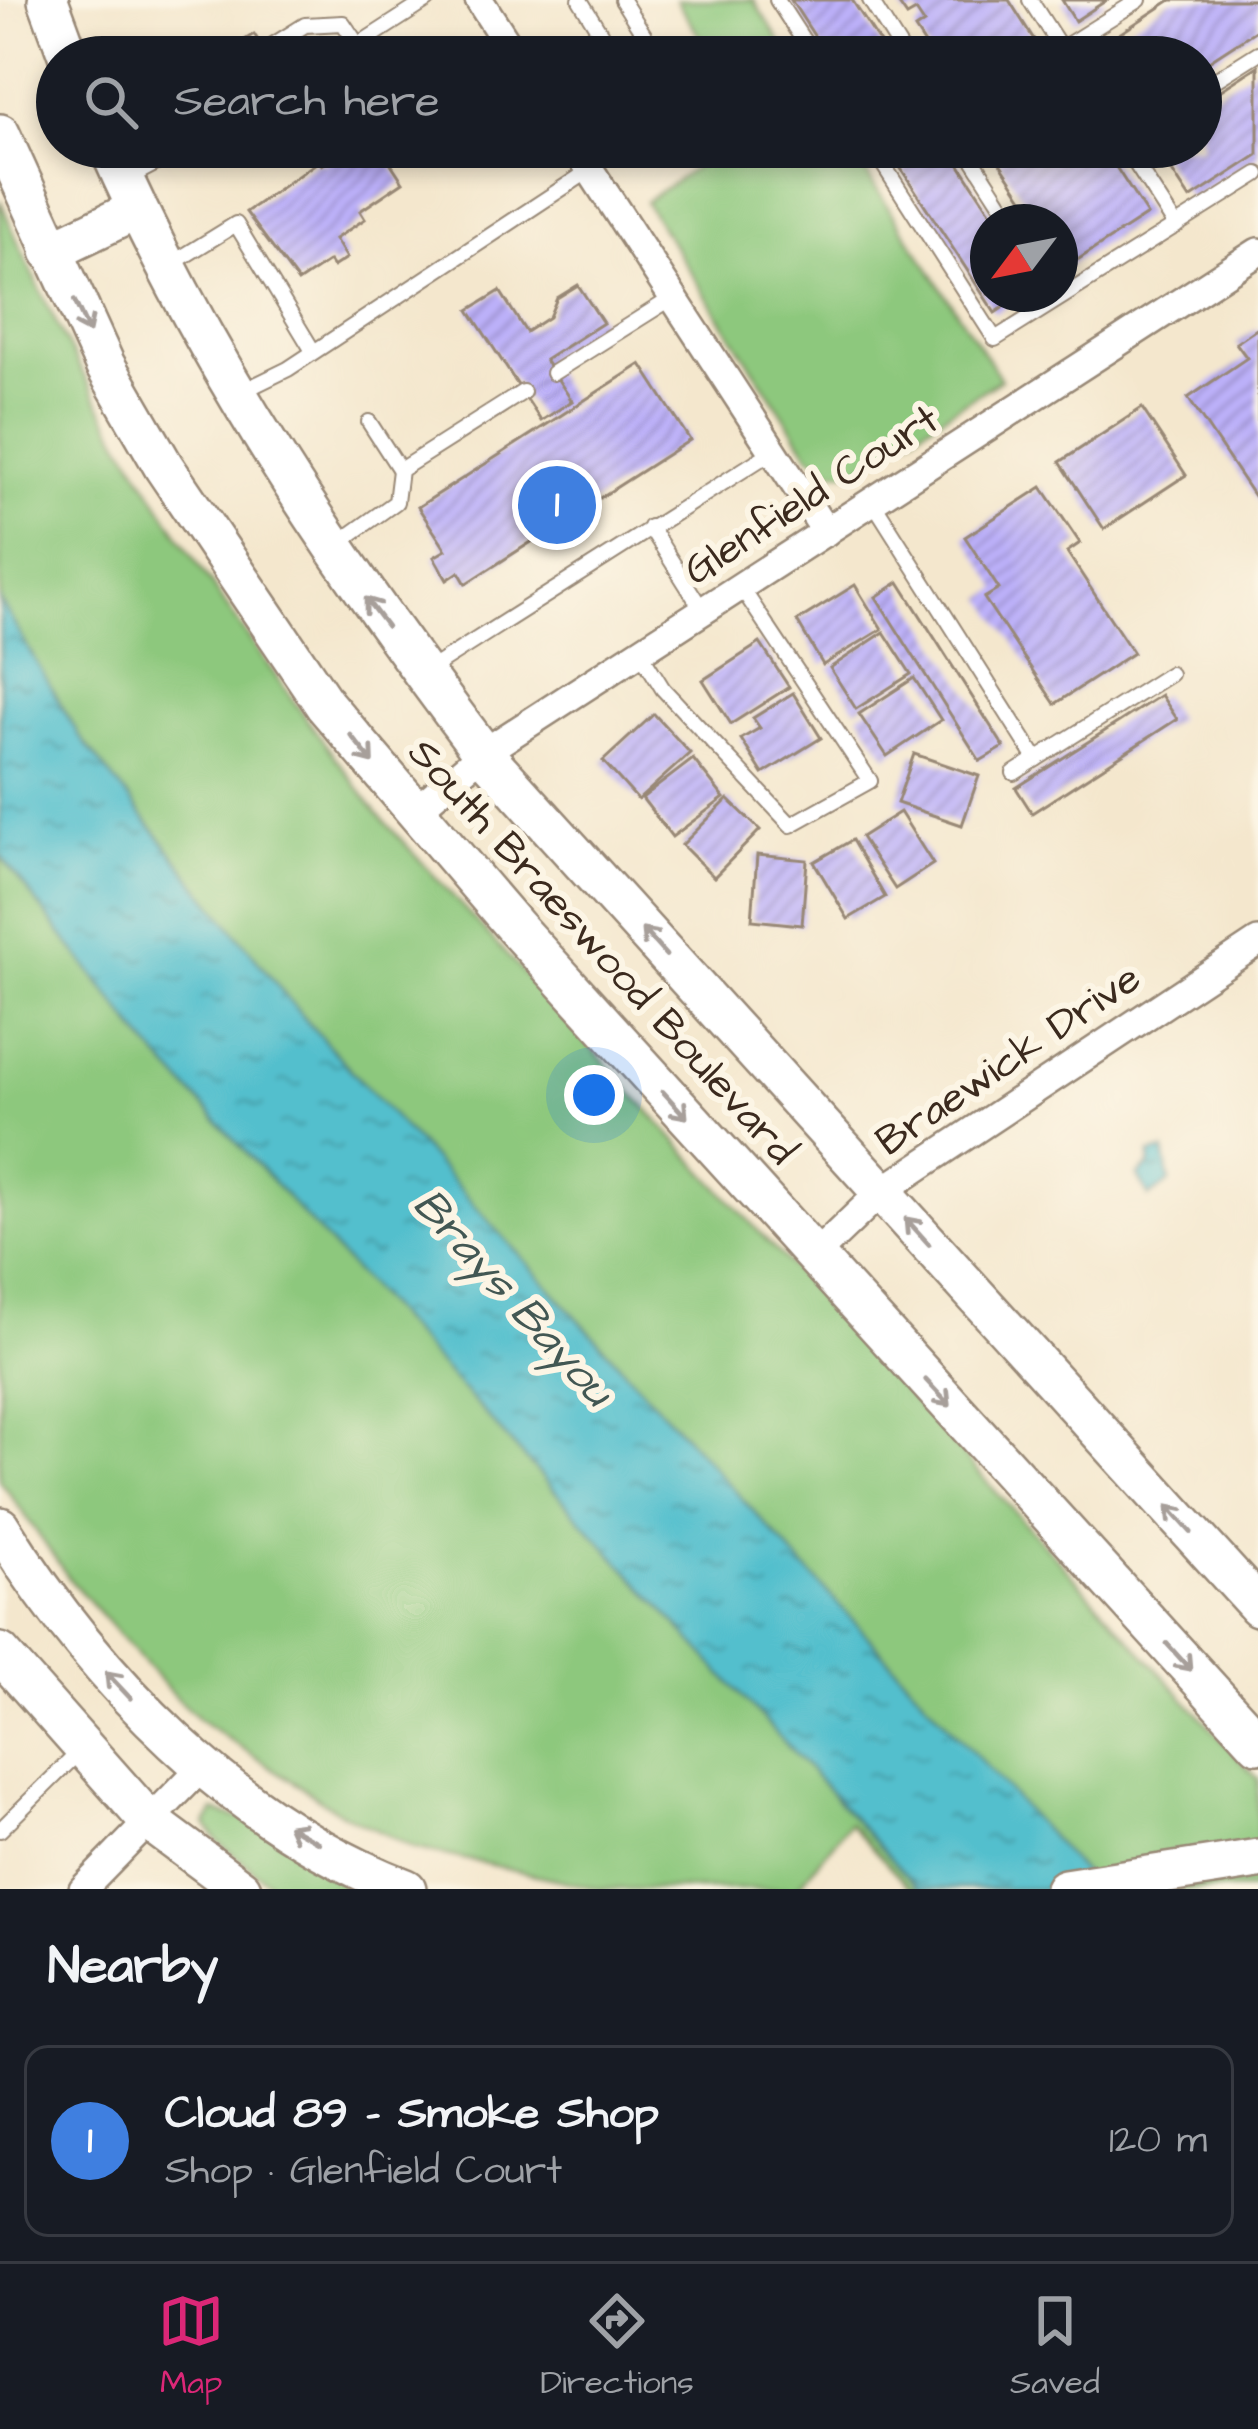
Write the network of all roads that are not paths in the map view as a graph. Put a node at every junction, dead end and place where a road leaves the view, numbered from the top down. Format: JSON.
{"nodes":[{"id":1,"x":48,"y":0,"type":"edge"},
{"id":2,"x":428,"y":0,"type":"edge"},
{"id":3,"x":479,"y":0,"type":"edge"},
{"id":4,"x":580,"y":0,"type":"edge"},
{"id":5,"x":622,"y":0,"type":"edge"},
{"id":6,"x":777,"y":0,"type":"edge"},
{"id":7,"x":869,"y":0,"type":"edge"},
{"id":8,"x":1030,"y":0,"type":"edge"},
{"id":9,"x":1139,"y":0,"type":"edge"},
{"id":10,"x":61,"y":36,"type":"edge"},
{"id":11,"x":287,"y":36,"type":"edge"},
{"id":12,"x":352,"y":36,"type":"edge"},
{"id":13,"x":381,"y":36,"type":"edge"},
{"id":14,"x":502,"y":36,"type":"edge"},
{"id":15,"x":602,"y":36,"type":"edge"},
{"id":16,"x":645,"y":36,"type":"edge"},
{"id":17,"x":800,"y":36,"type":"edge"},
{"id":18,"x":892,"y":36,"type":"edge"},
{"id":19,"x":1053,"y":36,"type":"edge"},
{"id":20,"x":1088,"y":36,"type":"edge"},
{"id":21,"x":1258,"y":53,"type":"edge"},
{"id":22,"x":1222,"y":76,"type":"edge"},
{"id":23,"x":0,"y":134,"type":"edge"},
{"id":24,"x":559,"y":168,"type":"edge"},
{"id":25,"x":589,"y":168,"type":"edge"},
{"id":26,"x":885,"y":168,"type":"edge"},
{"id":27,"x":978,"y":168,"type":"edge"},
{"id":28,"x":1139,"y":168,"type":"edge"},
{"id":29,"x":1258,"y":174,"type":"edge"},
{"id":30,"x":123,"y":179,"type":"edge"},
{"id":31,"x":1001,"y":204,"type":"edge"},
{"id":32,"x":1176,"y":226,"type":"junction"},
{"id":33,"x":51,"y":250,"type":"junction"},
{"id":34,"x":1258,"y":252,"type":"edge"},
{"id":35,"x":167,"y":267,"type":"junction"},
{"id":36,"x":1078,"y":286,"type":"edge"},
{"id":37,"x":672,"y":298,"type":"junction"},
{"id":38,"x":970,"y":300,"type":"edge"},
{"id":39,"x":978,"y":312,"type":"edge"},
{"id":40,"x":1036,"y":312,"type":"edge"},
{"id":41,"x":314,"y":351,"type":"junction"},
{"id":42,"x":553,"y":373,"type":"dead end"},
{"id":43,"x":523,"y":392,"type":"dead end"},
{"id":44,"x":236,"y":394,"type":"junction"},
{"id":45,"x":369,"y":422,"type":"dead end"},
{"id":46,"x":773,"y":452,"type":"junction"},
{"id":47,"x":400,"y":470,"type":"junction"},
{"id":48,"x":873,"y":502,"type":"junction"},
{"id":49,"x":650,"y":527,"type":"junction"},
{"id":50,"x":826,"y":532,"type":"junction"},
{"id":51,"x":332,"y":548,"type":"junction"},
{"id":52,"x":740,"y":586,"type":"junction"},
{"id":53,"x":703,"y":611,"type":"junction"},
{"id":54,"x":640,"y":652,"type":"junction"},
{"id":55,"x":422,"y":674,"type":"junction"},
{"id":56,"x":1169,"y":674,"type":"dead end"},
{"id":57,"x":483,"y":753,"type":"junction"},
{"id":58,"x":1036,"y":759,"type":"junction"},
{"id":59,"x":1014,"y":773,"type":"dead end"},
{"id":60,"x":413,"y":812,"type":"junction"},
{"id":61,"x":1258,"y":942,"type":"edge"},
{"id":62,"x":881,"y":1192,"type":"junction"},
{"id":63,"x":813,"y":1257,"type":"junction"},
{"id":64,"x":0,"y":1527,"type":"edge"},
{"id":65,"x":1258,"y":1606,"type":"edge"},
{"id":66,"x":0,"y":1653,"type":"edge"},
{"id":67,"x":1258,"y":1743,"type":"edge"},
{"id":68,"x":83,"y":1748,"type":"junction"},
{"id":69,"x":202,"y":1766,"type":"junction"},
{"id":70,"x":148,"y":1820,"type":"junction"},
{"id":71,"x":0,"y":1830,"type":"edge"},
{"id":72,"x":1256,"y":1855,"type":"edge"},
{"id":73,"x":83,"y":1889,"type":"edge"},
{"id":74,"x":241,"y":1889,"type":"edge"},
{"id":75,"x":406,"y":1889,"type":"edge"},
{"id":76,"x":1065,"y":1889,"type":"edge"}],
"edges":[{"from":1,"to":10,"type":"main road"},
{"from":2,"to":13,"type":"lane"},
{"from":3,"to":14,"type":"street"},
{"from":4,"to":15,"type":"lane"},
{"from":5,"to":16,"type":"lane"},
{"from":6,"to":17,"type":"lane"},
{"from":7,"to":18,"type":"lane"},
{"from":8,"to":19,"type":"lane"},
{"from":9,"to":20,"type":"lane"},
{"from":11,"to":12,"type":"lane"},
{"from":21,"to":22,"type":"lane"},
{"from":23,"to":33,"type":"main road","name":"South Braeswood Boulevard"},
{"from":24,"to":41,"type":"lane"},
{"from":25,"to":37,"type":"street"},
{"from":26,"to":38,"type":"lane"},
{"from":27,"to":31,"type":"lane"},
{"from":28,"to":32,"type":"lane"},
{"from":29,"to":32,"type":"lane"},
{"from":30,"to":33,"type":"main road"},
{"from":30,"to":35,"type":"main road","name":"South Braeswood Boulevard"},
{"from":32,"to":36,"type":"lane"},
{"from":33,"to":60,"type":"main road","name":"South Braeswood Boulevard","one_way":true},
{"from":34,"to":48,"type":"street","name":"Glenfield Court"},
{"from":35,"to":41,"type":"lane"},
{"from":35,"to":44,"type":"main road","name":"South Braeswood Boulevard"},
{"from":37,"to":42,"type":"lane"},
{"from":37,"to":46,"type":"street"},
{"from":39,"to":40,"type":"lane"},
{"from":41,"to":44,"type":"lane"},
{"from":43,"to":47,"type":"lane"},
{"from":44,"to":51,"type":"main road","name":"South Braeswood Boulevard"},
{"from":45,"to":47,"type":"lane"},
{"from":46,"to":49,"type":"lane"},
{"from":46,"to":50,"type":"street"},
{"from":47,"to":51,"type":"lane"},
{"from":48,"to":50,"type":"street","name":"Glenfield Court"},
{"from":48,"to":58,"type":"lane"},
{"from":49,"to":53,"type":"lane"},
{"from":49,"to":55,"type":"lane"},
{"from":50,"to":52,"type":"street","name":"Glenfield Court"},
{"from":55,"to":51,"type":"main road","name":"South Braeswood Boulevard","one_way":true},
{"from":52,"to":53,"type":"street","name":"Glenfield Court"},
{"from":52,"to":54,"type":"lane"},
{"from":53,"to":54,"type":"street","name":"Glenfield Court"},
{"from":54,"to":57,"type":"street","name":"Glenfield Court"},
{"from":55,"to":57,"type":"main road","name":"South Braeswood Boulevard"},
{"from":56,"to":58,"type":"lane"},
{"from":57,"to":60,"type":"street","name":"Glenfield Court"},
{"from":62,"to":57,"type":"main road","name":"South Braeswood Boulevard","one_way":true},
{"from":58,"to":59,"type":"lane"},
{"from":60,"to":63,"type":"main road","name":"South Braeswood Boulevard","one_way":true},
{"from":61,"to":62,"type":"street","name":"Braewick Drive"},
{"from":62,"to":63,"type":"street","name":"Braewick Drive"},
{"from":65,"to":62,"type":"main road","name":"South Braeswood Boulevard","one_way":true},
{"from":63,"to":67,"type":"main road","name":"South Braeswood Boulevard","one_way":true},
{"from":69,"to":64,"type":"main road","one_way":true},
{"from":66,"to":68,"type":"main road"},
{"from":68,"to":70,"type":"main road"},
{"from":68,"to":71,"type":"lane"},
{"from":69,"to":70,"type":"street"},
{"from":75,"to":69,"type":"main road","one_way":true},
{"from":70,"to":73,"type":"street"},
{"from":70,"to":74,"type":"main road"},
{"from":72,"to":76,"type":"main road"}]}
